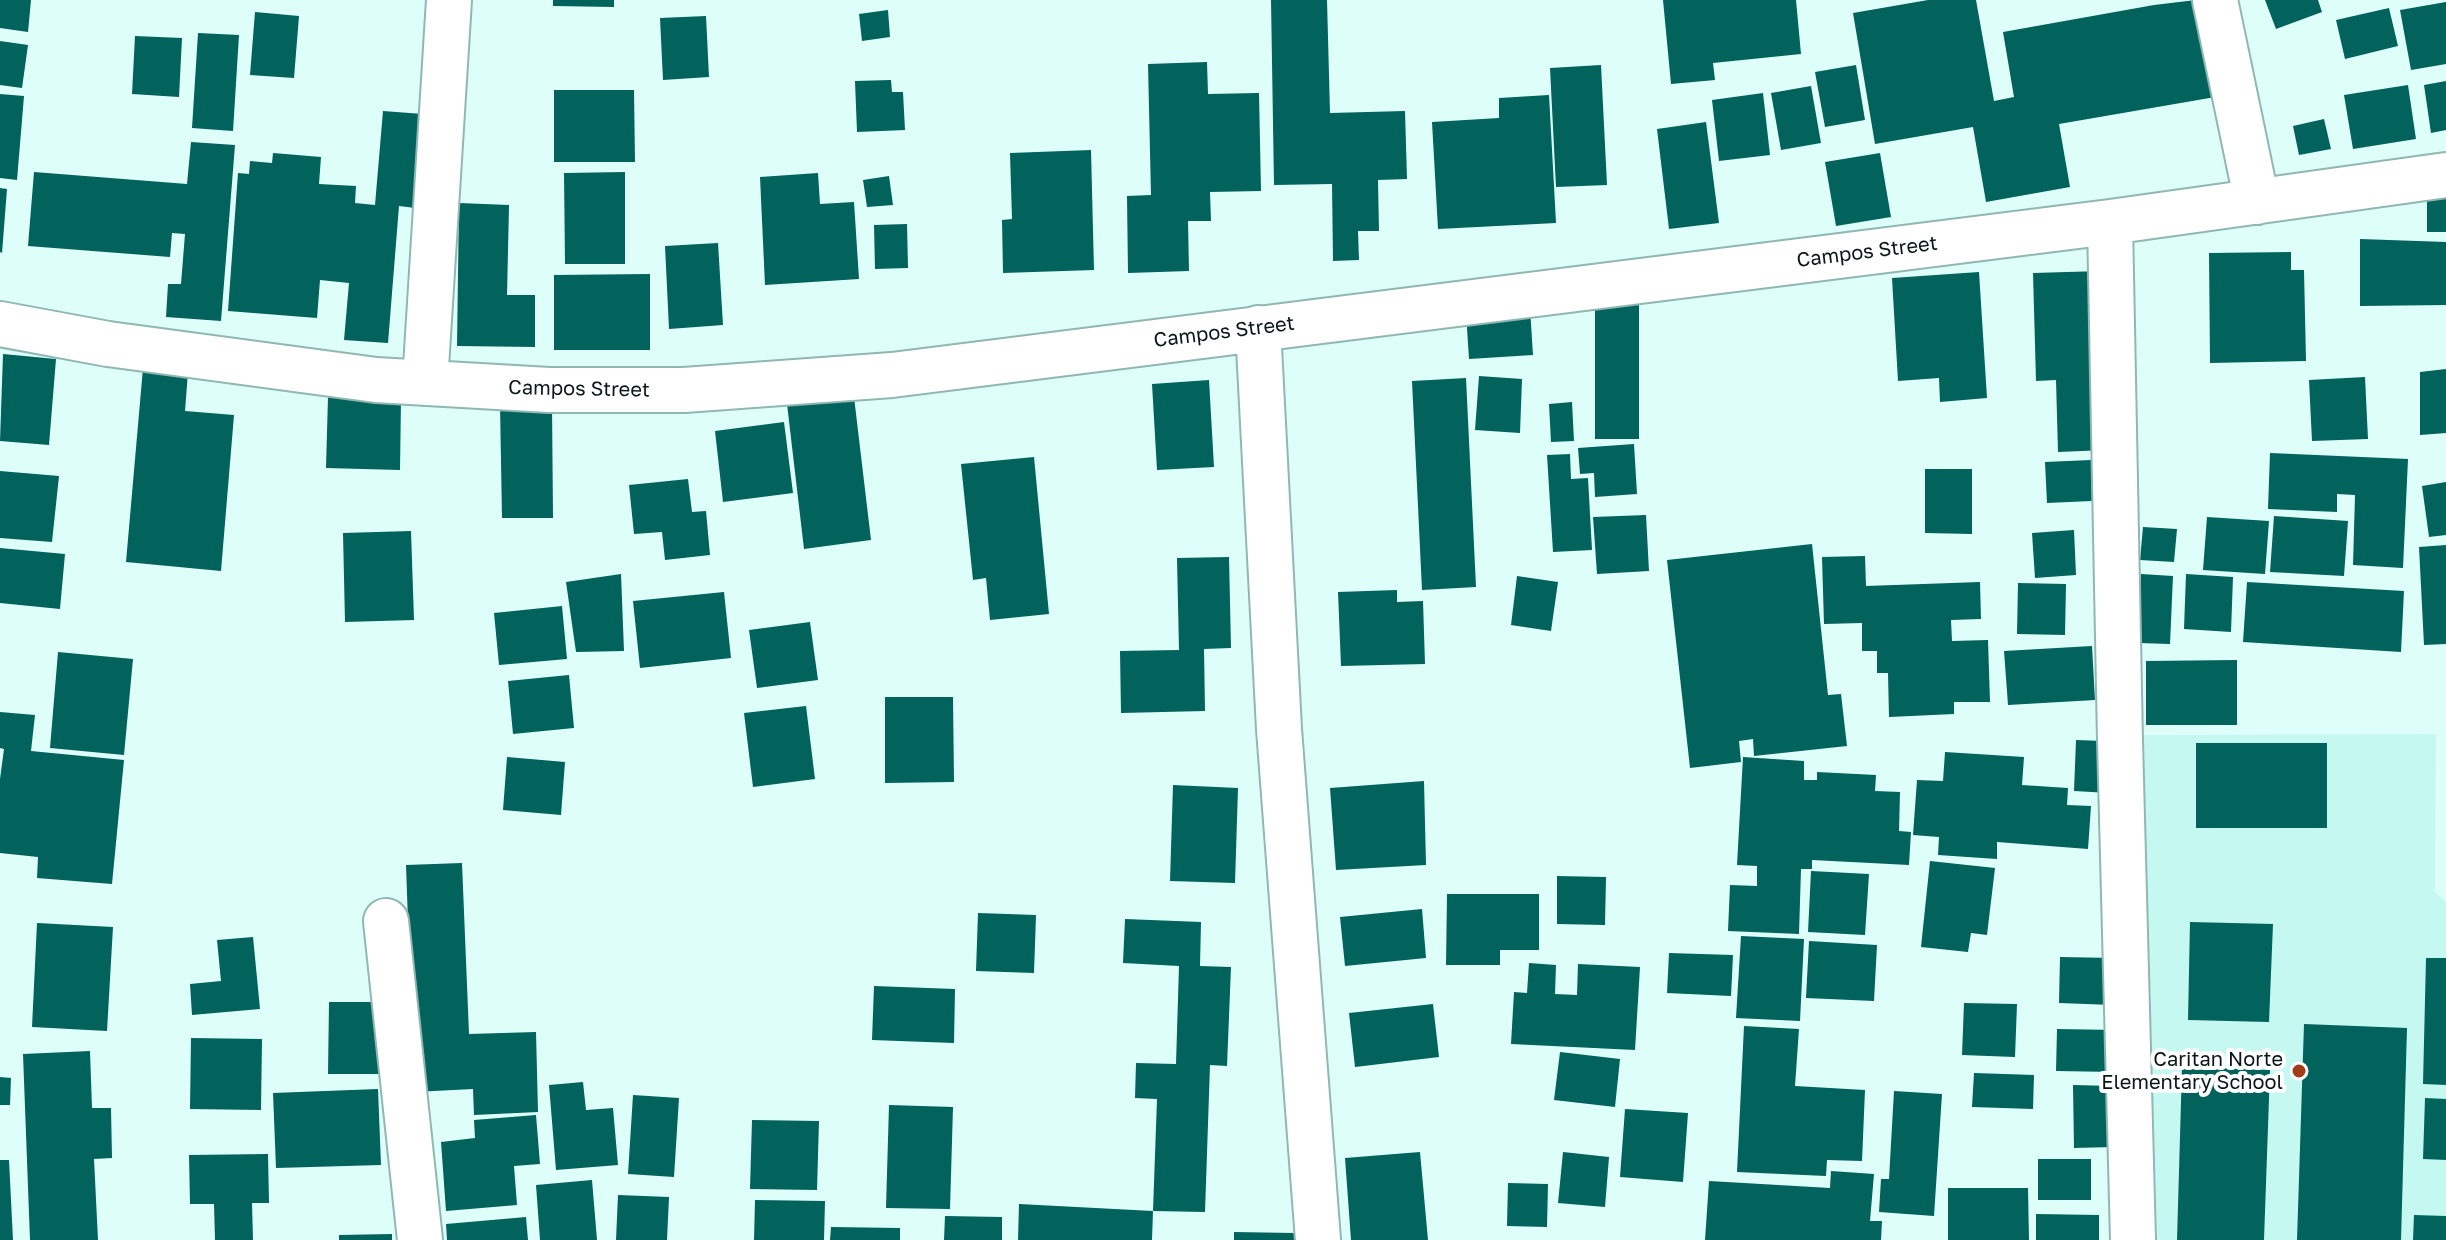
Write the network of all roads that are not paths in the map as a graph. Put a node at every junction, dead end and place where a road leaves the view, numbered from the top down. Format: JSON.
{"nodes":[{"id":1,"x":449,"y":0,"type":"edge"},
{"id":2,"x":2215,"y":0,"type":"edge"},
{"id":3,"x":2446,"y":175,"type":"edge"},
{"id":4,"x":2257,"y":202,"type":"junction"},
{"id":5,"x":2110,"y":222,"type":"junction"},
{"id":6,"x":0,"y":324,"type":"edge"},
{"id":7,"x":1258,"y":328,"type":"junction"},
{"id":8,"x":425,"y":383,"type":"junction"},
{"id":9,"x":386,"y":921,"type":"dead end"},
{"id":10,"x":420,"y":1240,"type":"edge"},
{"id":11,"x":1318,"y":1240,"type":"edge"},
{"id":12,"x":2133,"y":1240,"type":"edge"}],
"edges":[{"from":1,"to":8,"type":"street"},
{"from":2,"to":4,"type":"street"},
{"from":3,"to":4,"type":"street","name":"Campos Street"},
{"from":4,"to":5,"type":"street","name":"Campos Street"},
{"from":5,"to":7,"type":"street","name":"Campos Street"},
{"from":5,"to":12,"type":"street"},
{"from":6,"to":8,"type":"street","name":"Campos Street"},
{"from":7,"to":8,"type":"street","name":"Campos Street"},
{"from":7,"to":11,"type":"street"},
{"from":9,"to":10,"type":"street"}]}
